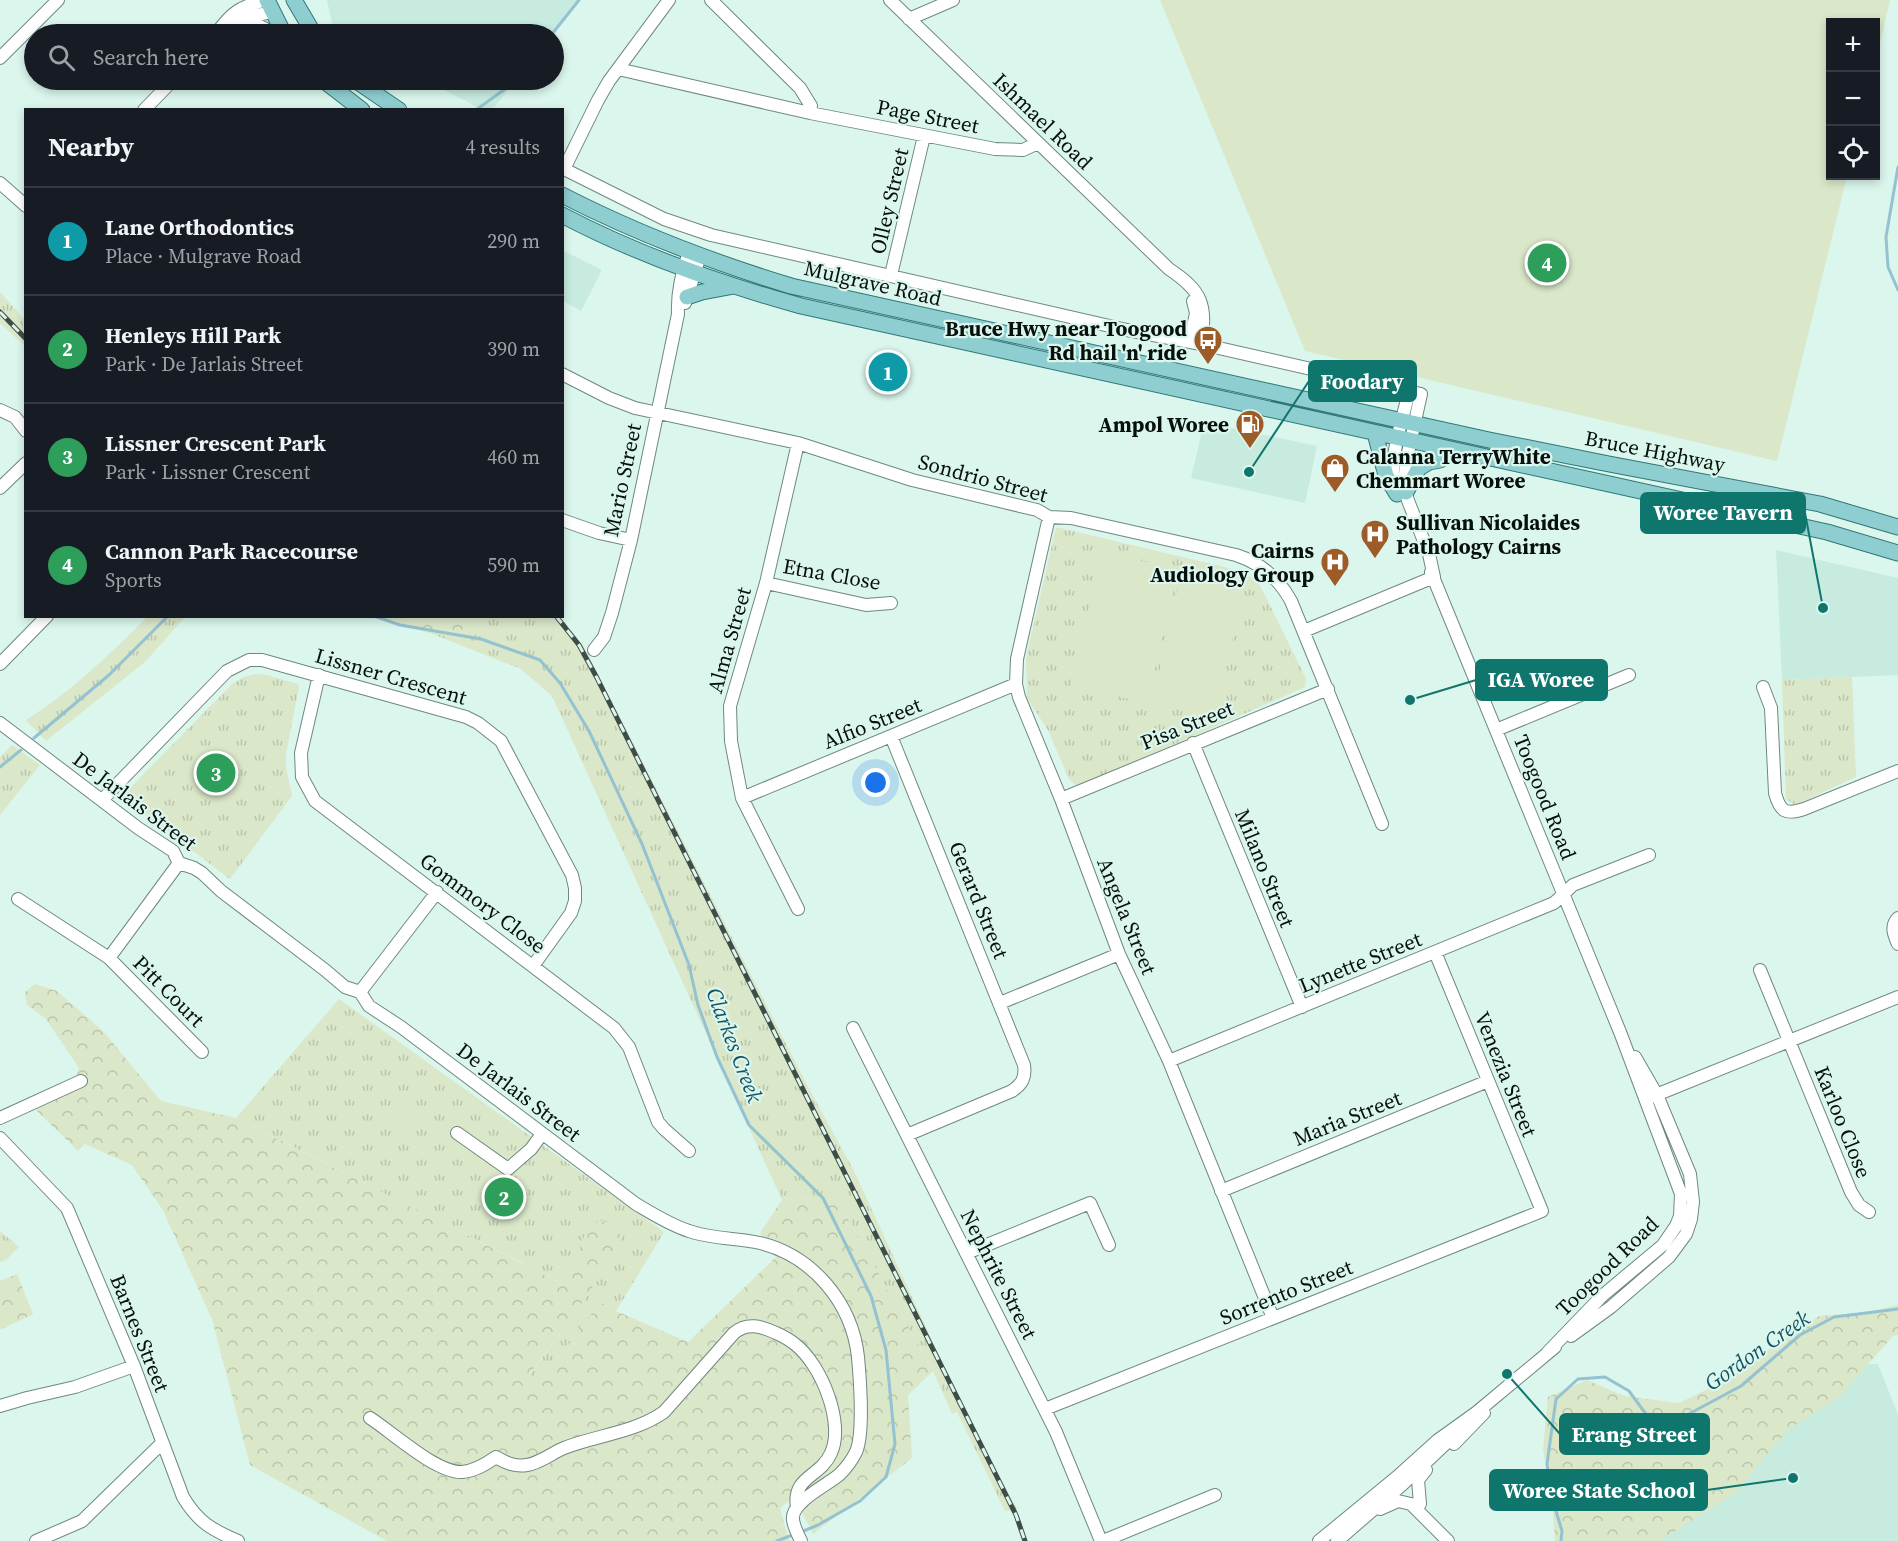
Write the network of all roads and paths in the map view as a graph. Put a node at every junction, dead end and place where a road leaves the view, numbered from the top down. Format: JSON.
{"nodes":[{"id":1,"x":58,"y":0,"type":"edge"},
{"id":2,"x":669,"y":0,"type":"edge"},
{"id":3,"x":711,"y":0,"type":"edge"},
{"id":4,"x":890,"y":0,"type":"edge"},
{"id":5,"x":953,"y":0,"type":"edge"},
{"id":6,"x":268,"y":3,"type":"edge"},
{"id":7,"x":296,"y":3,"type":"edge"},
{"id":8,"x":241,"y":10,"type":"edge"},
{"id":9,"x":909,"y":19,"type":"junction"},
{"id":10,"x":34,"y":24,"type":"edge"},
{"id":11,"x":226,"y":24,"type":"edge"},
{"id":12,"x":258,"y":24,"type":"edge"},
{"id":13,"x":279,"y":24,"type":"edge"},
{"id":14,"x":308,"y":24,"type":"edge"},
{"id":15,"x":24,"y":34,"type":"edge"},
{"id":16,"x":0,"y":58,"type":"edge"},
{"id":17,"x":618,"y":69,"type":"junction"},
{"id":18,"x":163,"y":90,"type":"edge"},
{"id":19,"x":336,"y":90,"type":"edge"},
{"id":20,"x":370,"y":90,"type":"edge"},
{"id":21,"x":146,"y":108,"type":"edge"},
{"id":22,"x":359,"y":108,"type":"edge"},
{"id":23,"x":396,"y":108,"type":"edge"},
{"id":24,"x":810,"y":113,"type":"junction"},
{"id":25,"x":924,"y":136,"type":"junction"},
{"id":26,"x":1038,"y":143,"type":"junction"},
{"id":27,"x":564,"y":166,"type":"edge"},
{"id":28,"x":564,"y":169,"type":"edge"},
{"id":29,"x":0,"y":183,"type":"edge"},
{"id":30,"x":564,"y":196,"type":"edge"},
{"id":31,"x":24,"y":204,"type":"edge"},
{"id":32,"x":564,"y":216,"type":"edge"},
{"id":33,"x":694,"y":254,"type":"junction"},
{"id":34,"x":688,"y":271,"type":"junction"},
{"id":35,"x":891,"y":275,"type":"junction"},
{"id":36,"x":734,"y":286,"type":"junction"},
{"id":37,"x":687,"y":297,"type":"junction"},
{"id":38,"x":678,"y":314,"type":"junction"},
{"id":39,"x":1196,"y":343,"type":"junction"},
{"id":40,"x":564,"y":375,"type":"edge"},
{"id":41,"x":0,"y":410,"type":"edge"},
{"id":42,"x":656,"y":414,"type":"junction"},
{"id":43,"x":1409,"y":422,"type":"junction"},
{"id":44,"x":24,"y":428,"type":"edge"},
{"id":45,"x":1375,"y":433,"type":"junction"},
{"id":46,"x":1405,"y":439,"type":"junction"},
{"id":47,"x":798,"y":443,"type":"junction"},
{"id":48,"x":1453,"y":450,"type":"junction"},
{"id":49,"x":24,"y":465,"type":"edge"},
{"id":50,"x":0,"y":488,"type":"edge"},
{"id":51,"x":1402,"y":493,"type":"junction"},
{"id":52,"x":1049,"y":517,"type":"junction"},
{"id":53,"x":564,"y":521,"type":"edge"},
{"id":54,"x":1898,"y":527,"type":"edge"},
{"id":55,"x":631,"y":540,"type":"junction"},
{"id":56,"x":1898,"y":553,"type":"edge"},
{"id":57,"x":1434,"y":577,"type":"junction"},
{"id":58,"x":766,"y":583,"type":"junction"},
{"id":59,"x":891,"y":603,"type":"dead end"},
{"id":60,"x":45,"y":618,"type":"edge"},
{"id":61,"x":1304,"y":631,"type":"junction"},
{"id":62,"x":594,"y":650,"type":"dead end"},
{"id":63,"x":0,"y":663,"type":"edge"},
{"id":64,"x":319,"y":675,"type":"junction"},
{"id":65,"x":1629,"y":675,"type":"dead end"},
{"id":66,"x":1016,"y":684,"type":"junction"},
{"id":67,"x":1763,"y":687,"type":"dead end"},
{"id":68,"x":1328,"y":689,"type":"junction"},
{"id":69,"x":0,"y":723,"type":"edge"},
{"id":70,"x":1496,"y":730,"type":"junction"},
{"id":71,"x":891,"y":736,"type":"junction"},
{"id":72,"x":1193,"y":744,"type":"junction"},
{"id":73,"x":1898,"y":771,"type":"edge"},
{"id":74,"x":742,"y":798,"type":"junction"},
{"id":75,"x":1061,"y":799,"type":"junction"},
{"id":76,"x":102,"y":800,"type":"junction"},
{"id":77,"x":1382,"y":824,"type":"dead end"},
{"id":78,"x":1649,"y":855,"type":"dead end"},
{"id":79,"x":179,"y":863,"type":"junction"},
{"id":80,"x":437,"y":892,"type":"junction"},
{"id":81,"x":1564,"y":894,"type":"junction"},
{"id":82,"x":18,"y":899,"type":"dead end"},
{"id":83,"x":798,"y":909,"type":"dead end"},
{"id":84,"x":1898,"y":918,"type":"edge"},
{"id":85,"x":1898,"y":944,"type":"edge"},
{"id":86,"x":1435,"y":952,"type":"junction"},
{"id":87,"x":1119,"y":954,"type":"junction"},
{"id":88,"x":109,"y":958,"type":"junction"},
{"id":89,"x":533,"y":966,"type":"junction"},
{"id":90,"x":1760,"y":970,"type":"dead end"},
{"id":91,"x":360,"y":992,"type":"junction"},
{"id":92,"x":1898,"y":997,"type":"edge"},
{"id":93,"x":1000,"y":1003,"type":"junction"},
{"id":94,"x":1302,"y":1007,"type":"junction"},
{"id":95,"x":853,"y":1029,"type":"dead end"},
{"id":96,"x":1620,"y":1032,"type":"junction"},
{"id":97,"x":1788,"y":1041,"type":"junction"},
{"id":98,"x":202,"y":1052,"type":"dead end"},
{"id":99,"x":1168,"y":1061,"type":"junction"},
{"id":100,"x":81,"y":1081,"type":"dead end"},
{"id":101,"x":1488,"y":1081,"type":"junction"},
{"id":102,"x":1657,"y":1095,"type":"junction"},
{"id":103,"x":1645,"y":1100,"type":"junction"},
{"id":104,"x":0,"y":1118,"type":"edge"},
{"id":105,"x":457,"y":1133,"type":"dead end"},
{"id":106,"x":542,"y":1134,"type":"junction"},
{"id":107,"x":907,"y":1136,"type":"junction"},
{"id":108,"x":0,"y":1138,"type":"edge"},
{"id":109,"x":689,"y":1151,"type":"dead end"},
{"id":110,"x":1221,"y":1191,"type":"junction"},
{"id":111,"x":1542,"y":1211,"type":"joint"},
{"id":112,"x":1869,"y":1212,"type":"dead end"},
{"id":113,"x":1109,"y":1245,"type":"dead end"},
{"id":114,"x":967,"y":1253,"type":"junction"},
{"id":115,"x":1273,"y":1318,"type":"junction"},
{"id":116,"x":1548,"y":1352,"type":"junction"},
{"id":117,"x":135,"y":1366,"type":"junction"},
{"id":118,"x":1509,"y":1385,"type":"junction"},
{"id":119,"x":0,"y":1406,"type":"edge"},
{"id":120,"x":1045,"y":1409,"type":"junction"},
{"id":121,"x":370,"y":1418,"type":"dead end"},
{"id":122,"x":162,"y":1443,"type":"junction"},
{"id":123,"x":1400,"y":1481,"type":"junction"},
{"id":124,"x":1215,"y":1495,"type":"dead end"},
{"id":125,"x":1420,"y":1504,"type":"junction"},
{"id":126,"x":794,"y":1516,"type":"junction"},
{"id":127,"x":1365,"y":1516,"type":"junction"},
{"id":128,"x":36,"y":1541,"type":"edge"},
{"id":129,"x":238,"y":1541,"type":"edge"},
{"id":130,"x":801,"y":1541,"type":"edge"},
{"id":131,"x":1102,"y":1541,"type":"edge"},
{"id":132,"x":1319,"y":1541,"type":"edge"},
{"id":133,"x":1337,"y":1541,"type":"edge"},
{"id":134,"x":1449,"y":1541,"type":"edge"},
{"id":135,"x":1454,"y":1541,"type":"edge"}],
"edges":[{"from":1,"to":10,"type":"street"},
{"from":2,"to":17,"type":"street"},
{"from":3,"to":24,"type":"street"},
{"from":4,"to":9,"type":"street","name":"Ishmael Road"},
{"from":5,"to":9,"type":"street"},
{"from":6,"to":7,"type":"main road"},
{"from":6,"to":8,"type":"street"},
{"from":6,"to":13,"type":"main road"},
{"from":7,"to":14,"type":"main road"},
{"from":8,"to":11,"type":"street"},
{"from":8,"to":12,"type":"street"},
{"from":9,"to":26,"type":"street","name":"Ishmael Road"},
{"from":15,"to":16,"type":"street"},
{"from":17,"to":24,"type":"street","name":"Page Street"},
{"from":17,"to":27,"type":"street"},
{"from":18,"to":21,"type":"street"},
{"from":19,"to":22,"type":"main road"},
{"from":20,"to":23,"type":"main road"},
{"from":24,"to":25,"type":"street","name":"Page Street"},
{"from":25,"to":26,"type":"street","name":"Page Street"},
{"from":25,"to":35,"type":"street","name":"Olley Street"},
{"from":26,"to":39,"type":"street","name":"Ishmael Road"},
{"from":28,"to":35,"type":"street","name":"Mulgrave Road"},
{"from":29,"to":31,"type":"street"},
{"from":30,"to":33,"type":"main road","name":"Mulgrave Road"},
{"from":32,"to":34,"type":"main road","name":"Mulgrave Road"},
{"from":33,"to":34,"type":"street","name":"Mario Street"},
{"from":33,"to":43,"type":"main road","name":"Mulgrave Road"},
{"from":34,"to":36,"type":"main road","name":"Mulgrave Road"},
{"from":34,"to":37,"type":"street","name":"Mario Street"},
{"from":34,"to":38,"type":"street","name":"Mario Street"},
{"from":35,"to":39,"type":"street","name":"Mulgrave Road"},
{"from":36,"to":37,"type":"main road"},
{"from":36,"to":45,"type":"main road","name":"Mulgrave Road"},
{"from":37,"to":38,"type":"street","name":"Mario Street"},
{"from":38,"to":42,"type":"street","name":"Mario Street"},
{"from":39,"to":43,"type":"street","name":"Mulgrave Road"},
{"from":40,"to":42,"type":"street","name":"Sondrio Street"},
{"from":41,"to":44,"type":"street"},
{"from":42,"to":47,"type":"street","name":"Sondrio Street"},
{"from":42,"to":55,"type":"street","name":"Mario Street"},
{"from":43,"to":46,"type":"street","name":"Toogood Road"},
{"from":43,"to":54,"type":"main road","name":"Bruce Highway"},
{"from":45,"to":46,"type":"main road","name":"Mulgrave Road"},
{"from":45,"to":51,"type":"main road"},
{"from":46,"to":48,"type":"main road","name":"Bruce Highway"},
{"from":46,"to":51,"type":"street","name":"Toogood Road"},
{"from":47,"to":52,"type":"street","name":"Sondrio Street"},
{"from":47,"to":58,"type":"street","name":"Alma Street"},
{"from":48,"to":51,"type":"main road"},
{"from":48,"to":56,"type":"main road","name":"Bruce Highway"},
{"from":49,"to":50,"type":"street"},
{"from":51,"to":57,"type":"street","name":"Toogood Road"},
{"from":52,"to":61,"type":"street","name":"Sondrio Street"},
{"from":52,"to":66,"type":"street","name":"Angela Street"},
{"from":53,"to":55,"type":"street"},
{"from":55,"to":62,"type":"street","name":"Mario Street"},
{"from":57,"to":61,"type":"street"},
{"from":57,"to":70,"type":"street","name":"Toogood Road"},
{"from":58,"to":59,"type":"street","name":"Etna Close"},
{"from":58,"to":74,"type":"street","name":"Alma Street"},
{"from":60,"to":63,"type":"street"},
{"from":61,"to":68,"type":"street","name":"Sondrio Street"},
{"from":64,"to":76,"type":"street","name":"Lissner Crescent"},
{"from":64,"to":80,"type":"street","name":"Gommory Close"},
{"from":64,"to":89,"type":"street","name":"Lissner Crescent"},
{"from":65,"to":70,"type":"street"},
{"from":66,"to":71,"type":"street","name":"Alfio Street"},
{"from":66,"to":75,"type":"street","name":"Angela Street"},
{"from":67,"to":73,"type":"street"},
{"from":68,"to":72,"type":"street","name":"Pisa Street"},
{"from":68,"to":77,"type":"street","name":"Sondrio Street"},
{"from":69,"to":76,"type":"street","name":"De Jarlais Street"},
{"from":70,"to":81,"type":"street","name":"Toogood Road"},
{"from":71,"to":74,"type":"street","name":"Alfio Street"},
{"from":71,"to":93,"type":"street","name":"Gerard Street"},
{"from":72,"to":75,"type":"street","name":"Pisa Street"},
{"from":72,"to":94,"type":"street","name":"Milano Street"},
{"from":74,"to":83,"type":"street","name":"Alma Street"},
{"from":75,"to":87,"type":"street","name":"Angela Street"},
{"from":76,"to":79,"type":"street","name":"De Jarlais Street"},
{"from":78,"to":81,"type":"street","name":"Lynette Street"},
{"from":79,"to":88,"type":"street","name":"Pitt Court"},
{"from":79,"to":91,"type":"street","name":"De Jarlais Street"},
{"from":80,"to":89,"type":"street","name":"Gommory Close"},
{"from":80,"to":91,"type":"street"},
{"from":81,"to":86,"type":"street","name":"Lynette Street"},
{"from":81,"to":96,"type":"street","name":"Toogood Road"},
{"from":82,"to":88,"type":"street","name":"Pitt Court"},
{"from":84,"to":85,"type":"street"},
{"from":86,"to":94,"type":"street","name":"Lynette Street"},
{"from":86,"to":101,"type":"street","name":"Venezia Street"},
{"from":87,"to":93,"type":"street"},
{"from":87,"to":99,"type":"street","name":"Angela Street"},
{"from":88,"to":98,"type":"street","name":"Pitt Court"},
{"from":89,"to":109,"type":"street","name":"Gommory Close"},
{"from":90,"to":97,"type":"street","name":"Karloo Close"},
{"from":91,"to":106,"type":"street","name":"De Jarlais Street"},
{"from":92,"to":97,"type":"street"},
{"from":93,"to":107,"type":"street","name":"Gerard Street"},
{"from":94,"to":99,"type":"street","name":"Lynette Street"},
{"from":95,"to":107,"type":"street","name":"Nephrite Street"},
{"from":96,"to":102,"type":"street","name":"Toogood Road"},
{"from":96,"to":103,"type":"street","name":"Toogood Road"},
{"from":97,"to":102,"type":"street"},
{"from":97,"to":112,"type":"street","name":"Karloo Close"},
{"from":99,"to":110,"type":"street","name":"Angela Street"},
{"from":100,"to":104,"type":"street"},
{"from":101,"to":110,"type":"street","name":"Maria Street"},
{"from":101,"to":111,"type":"street","name":"Venezia Street"},
{"from":102,"to":103,"type":"street"},
{"from":102,"to":116,"type":"street","name":"Toogood Road"},
{"from":103,"to":116,"type":"street","name":"Toogood Road"},
{"from":105,"to":106,"type":"street"},
{"from":106,"to":126,"type":"street","name":"De Jarlais Street"},
{"from":107,"to":114,"type":"street","name":"Nephrite Street"},
{"from":108,"to":117,"type":"street","name":"Barnes Street"},
{"from":110,"to":115,"type":"street","name":"Angela Street"},
{"from":111,"to":115,"type":"street","name":"Sorrento Street"},
{"from":113,"to":114,"type":"street"},
{"from":114,"to":120,"type":"street","name":"Nephrite Street"},
{"from":115,"to":120,"type":"street","name":"Sorrento Street"},
{"from":116,"to":118,"type":"street","name":"Toogood Road"},
{"from":117,"to":119,"type":"street"},
{"from":117,"to":122,"type":"street","name":"Barnes Street"},
{"from":118,"to":123,"type":"street","name":"Toogood Road"},
{"from":118,"to":125,"type":"street"},
{"from":120,"to":131,"type":"street","name":"Nephrite Street"},
{"from":121,"to":126,"type":"street"},
{"from":122,"to":128,"type":"street"},
{"from":122,"to":129,"type":"street","name":"Barnes Street"},
{"from":123,"to":125,"type":"street"},
{"from":123,"to":127,"type":"street","name":"Toogood Road"},
{"from":123,"to":132,"type":"street","name":"Toogood Road"},
{"from":124,"to":131,"type":"street"},
{"from":125,"to":135,"type":"street"},
{"from":126,"to":130,"type":"street"},
{"from":127,"to":133,"type":"street","name":"Toogood Road"},
{"from":127,"to":134,"type":"street"}]}
